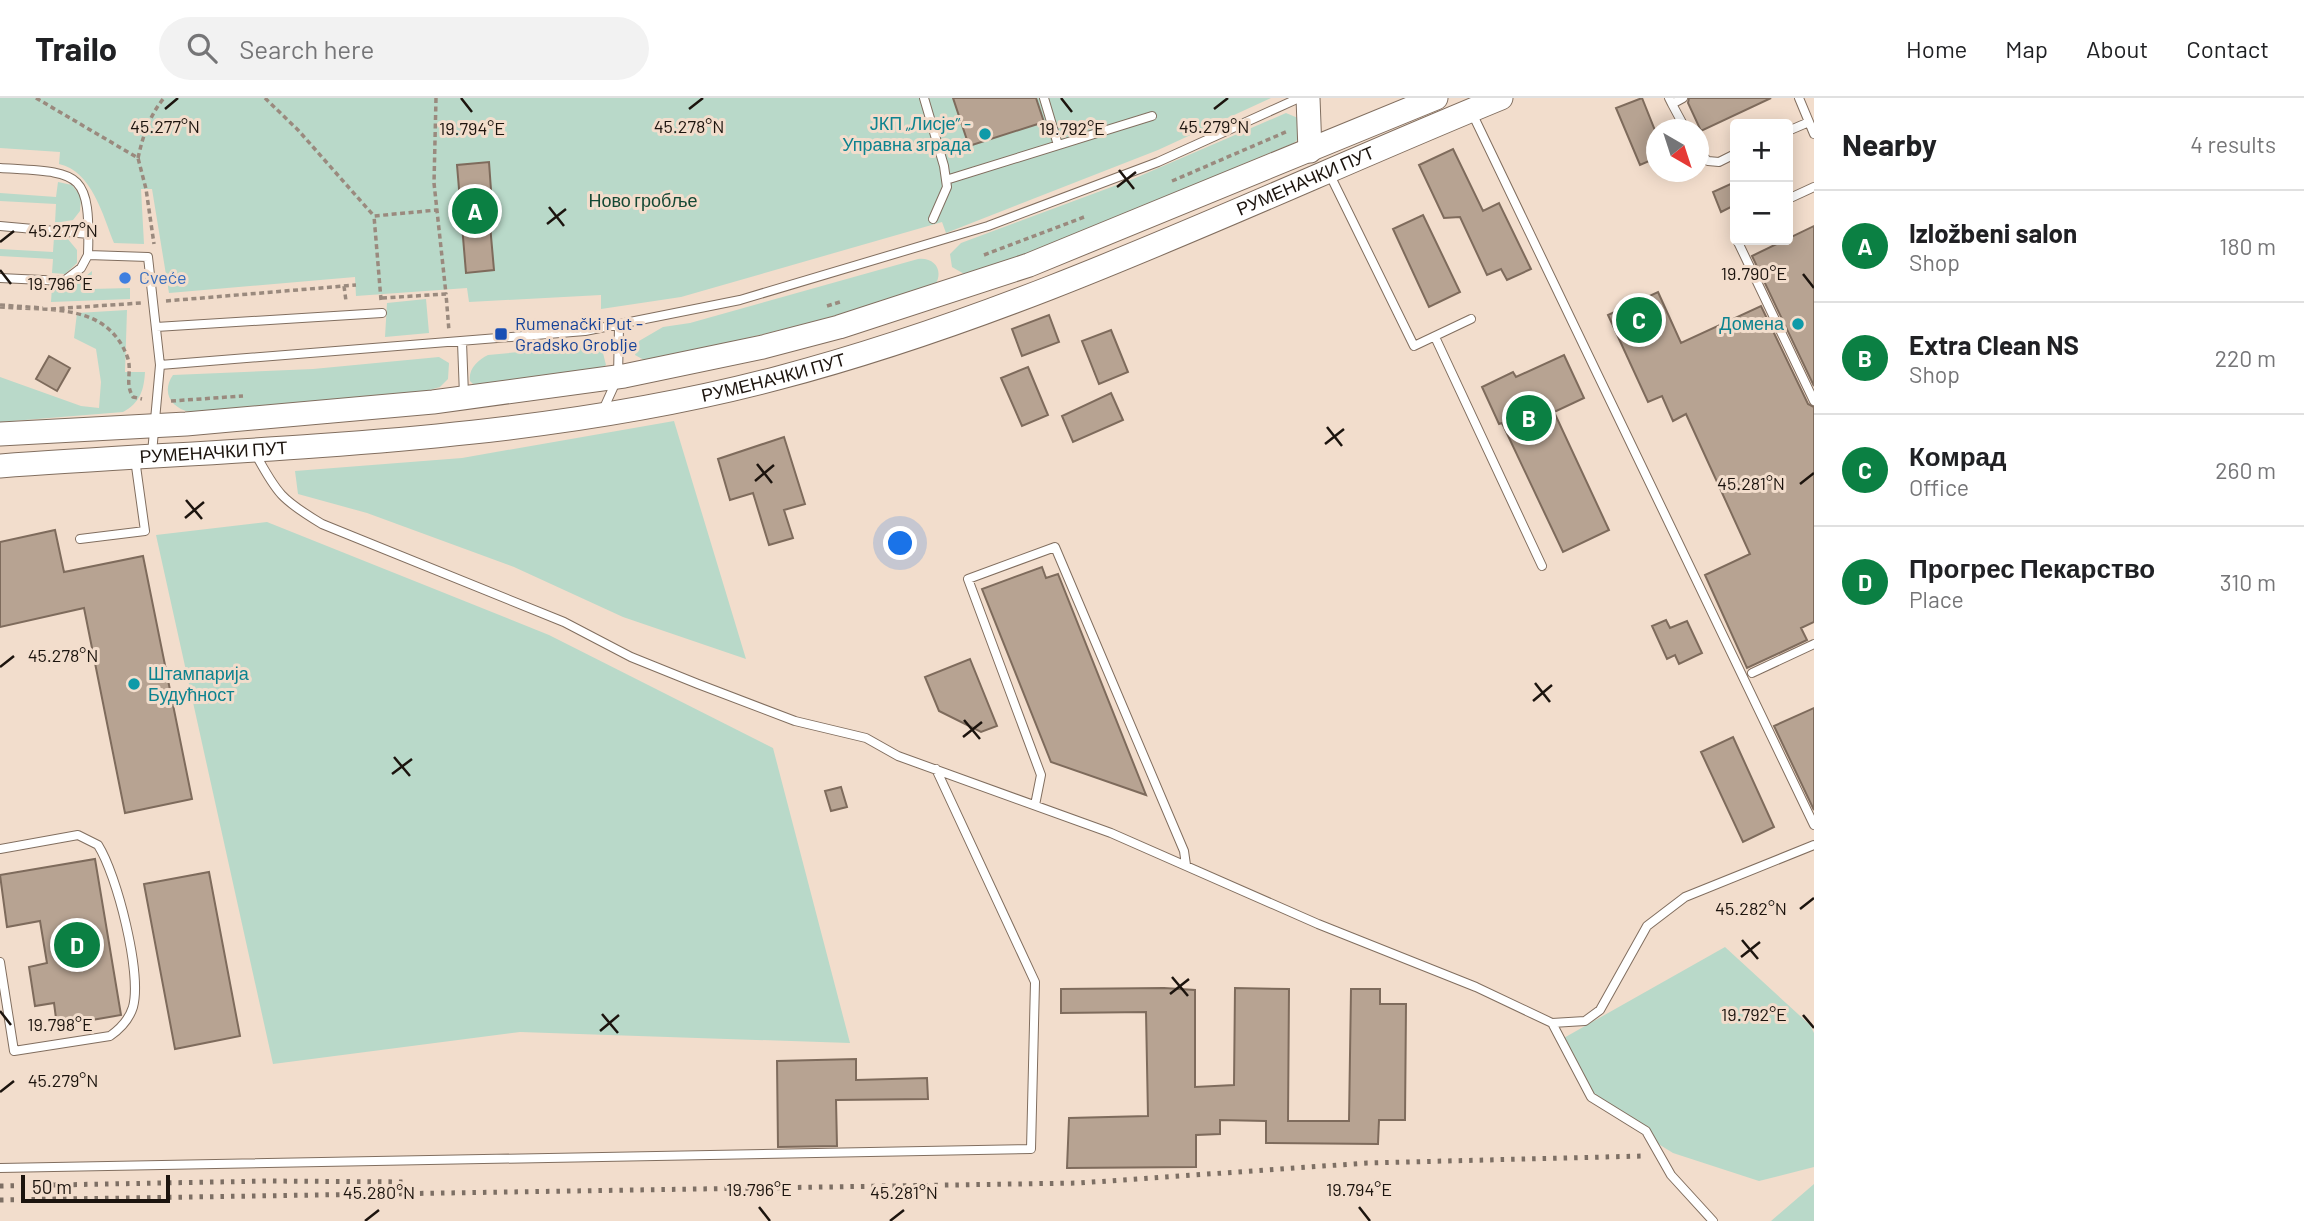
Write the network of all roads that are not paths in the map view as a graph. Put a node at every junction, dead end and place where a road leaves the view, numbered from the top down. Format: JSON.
{"nodes":[{"id":1,"x":924,"y":98,"type":"edge"},
{"id":2,"x":1044,"y":98,"type":"edge"},
{"id":3,"x":1299,"y":98,"type":"edge"},
{"id":4,"x":1308,"y":98,"type":"edge"},
{"id":5,"x":1436,"y":98,"type":"edge"},
{"id":6,"x":1502,"y":98,"type":"edge"},
{"id":7,"x":1683,"y":98,"type":"edge"},
{"id":8,"x":1799,"y":98,"type":"edge"},
{"id":9,"x":1671,"y":101,"type":"edge"},
{"id":10,"x":1471,"y":111,"type":"junction"},
{"id":11,"x":1152,"y":116,"type":"dead end"},
{"id":12,"x":1680,"y":119,"type":"edge"},
{"id":13,"x":1809,"y":122,"type":"junction"},
{"id":14,"x":1793,"y":129,"type":"edge"},
{"id":15,"x":1814,"y":134,"type":"edge"},
{"id":16,"x":1058,"y":145,"type":"junction"},
{"id":17,"x":1310,"y":151,"type":"junction"},
{"id":18,"x":1730,"y":156,"type":"edge"},
{"id":19,"x":1709,"y":161,"type":"edge"},
{"id":20,"x":0,"y":168,"type":"edge"},
{"id":21,"x":1329,"y":173,"type":"junction"},
{"id":22,"x":946,"y":180,"type":"junction"},
{"id":23,"x":1814,"y":187,"type":"edge"},
{"id":24,"x":1793,"y":197,"type":"edge"},
{"id":25,"x":933,"y":219,"type":"dead end"},
{"id":26,"x":0,"y":226,"type":"edge"},
{"id":27,"x":89,"y":234,"type":"junction"},
{"id":28,"x":1739,"y":245,"type":"edge"},
{"id":29,"x":88,"y":255,"type":"junction"},
{"id":30,"x":0,"y":278,"type":"edge"},
{"id":31,"x":382,"y":313,"type":"dead end"},
{"id":32,"x":1471,"y":319,"type":"dead end"},
{"id":33,"x":619,"y":326,"type":"junction"},
{"id":34,"x":156,"y":327,"type":"junction"},
{"id":35,"x":1435,"y":337,"type":"junction"},
{"id":36,"x":462,"y":342,"type":"junction"},
{"id":37,"x":160,"y":365,"type":"junction"},
{"id":38,"x":618,"y":377,"type":"junction"},
{"id":39,"x":464,"y":398,"type":"junction"},
{"id":40,"x":1814,"y":401,"type":"edge"},
{"id":41,"x":601,"y":415,"type":"junction"},
{"id":42,"x":153,"y":425,"type":"junction"},
{"id":43,"x":0,"y":434,"type":"edge"},
{"id":44,"x":253,"y":449,"type":"junction"},
{"id":45,"x":143,"y":456,"type":"junction"},
{"id":46,"x":0,"y":466,"type":"edge"},
{"id":47,"x":80,"y":539,"type":"dead end"},
{"id":48,"x":1542,"y":566,"type":"dead end"},
{"id":49,"x":1814,"y":644,"type":"edge"},
{"id":50,"x":1752,"y":673,"type":"dead end"},
{"id":51,"x":936,"y":769,"type":"junction"},
{"id":52,"x":1035,"y":805,"type":"junction"},
{"id":53,"x":1814,"y":825,"type":"edge"},
{"id":54,"x":1814,"y":845,"type":"edge"},
{"id":55,"x":0,"y":849,"type":"edge"},
{"id":56,"x":1185,"y":865,"type":"junction"},
{"id":57,"x":0,"y":962,"type":"edge"},
{"id":58,"x":1552,"y":1023,"type":"junction"},
{"id":59,"x":0,"y":1168,"type":"edge"},
{"id":60,"x":1713,"y":1221,"type":"edge"}],
"edges":[{"from":1,"to":22,"type":"lane"},
{"from":2,"to":16,"type":"lane"},
{"from":3,"to":33,"type":"lane"},
{"from":4,"to":17,"type":"main road"},
{"from":5,"to":17,"type":"main road","name":"РУМЕНАЧКИ ПУТ"},
{"from":6,"to":10,"type":"main road","name":"РУМЕНАЧКИ ПУТ"},
{"from":7,"to":9,"type":"lane"},
{"from":8,"to":13,"type":"lane"},
{"from":9,"to":12,"type":"lane"},
{"from":10,"to":21,"type":"main road","name":"РУМЕНАЧКИ ПУТ"},
{"from":10,"to":53,"type":"lane"},
{"from":11,"to":16,"type":"lane"},
{"from":13,"to":14,"type":"lane"},
{"from":13,"to":15,"type":"lane"},
{"from":16,"to":22,"type":"lane"},
{"from":17,"to":38,"type":"main road","name":"РУМЕНАЧКИ ПУТ"},
{"from":18,"to":19,"type":"lane"},
{"from":20,"to":27,"type":"lane"},
{"from":21,"to":35,"type":"lane"},
{"from":21,"to":41,"type":"main road","name":"РУМЕНАЧКИ ПУТ"},
{"from":22,"to":25,"type":"lane"},
{"from":23,"to":24,"type":"lane"},
{"from":26,"to":27,"type":"lane"},
{"from":27,"to":29,"type":"lane"},
{"from":28,"to":40,"type":"lane"},
{"from":29,"to":30,"type":"lane"},
{"from":29,"to":34,"type":"lane"},
{"from":31,"to":34,"type":"lane"},
{"from":32,"to":35,"type":"lane"},
{"from":33,"to":36,"type":"lane"},
{"from":33,"to":38,"type":"lane"},
{"from":34,"to":37,"type":"lane"},
{"from":35,"to":48,"type":"lane"},
{"from":36,"to":37,"type":"lane"},
{"from":36,"to":39,"type":"lane"},
{"from":37,"to":42,"type":"lane"},
{"from":38,"to":39,"type":"main road","name":"РУМЕНАЧКИ ПУТ"},
{"from":38,"to":41,"type":"lane"},
{"from":39,"to":42,"type":"main road","name":"РУМЕНАЧКИ ПУТ"},
{"from":41,"to":44,"type":"main road","name":"РУМЕНАЧКИ ПУТ"},
{"from":42,"to":43,"type":"main road","name":"РУМЕНАЧКИ ПУТ"},
{"from":42,"to":45,"type":"lane"},
{"from":44,"to":45,"type":"main road","name":"РУМЕНАЧКИ ПУТ"},
{"from":44,"to":51,"type":"lane"},
{"from":45,"to":46,"type":"main road","name":"РУМЕНАЧКИ ПУТ"},
{"from":45,"to":47,"type":"lane"},
{"from":49,"to":50,"type":"lane"},
{"from":51,"to":52,"type":"lane"},
{"from":51,"to":59,"type":"lane"},
{"from":52,"to":56,"type":"lane"},
{"from":52,"to":56,"type":"lane"},
{"from":54,"to":58,"type":"lane"},
{"from":55,"to":57,"type":"lane"},
{"from":56,"to":58,"type":"lane"},
{"from":58,"to":60,"type":"lane"}]}
